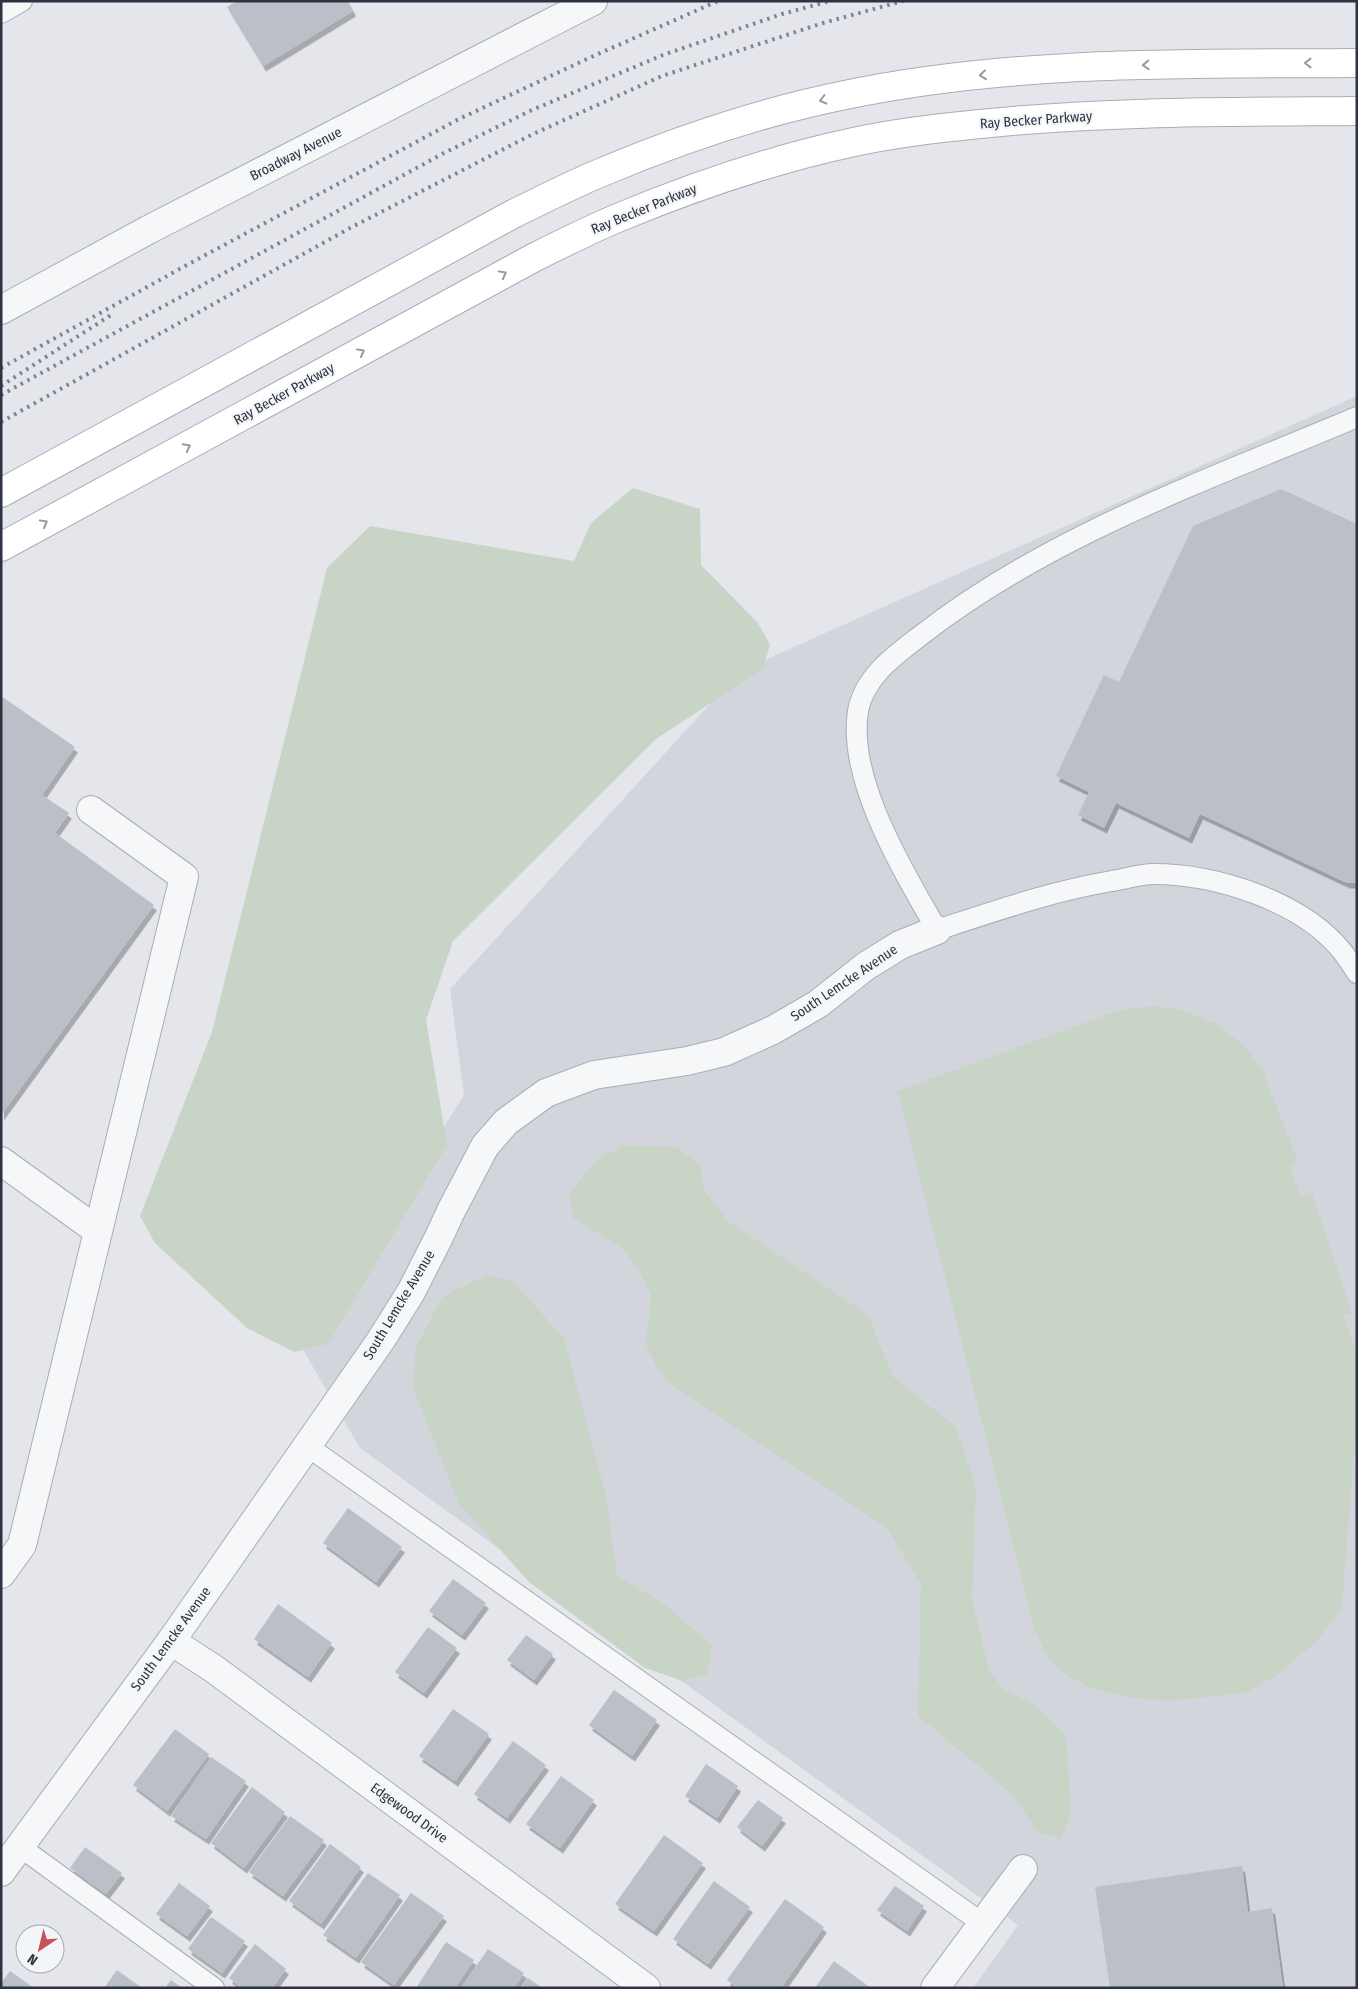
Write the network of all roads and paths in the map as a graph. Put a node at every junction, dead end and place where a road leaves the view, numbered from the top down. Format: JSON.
{"nodes":[{"id":1,"x":22,"y":1,"type":"edge"},
{"id":2,"x":592,"y":1,"type":"edge"},
{"id":3,"x":1,"y":13,"type":"edge"},
{"id":4,"x":1357,"y":63,"type":"edge"},
{"id":5,"x":1357,"y":111,"type":"edge"},
{"id":6,"x":1,"y":310,"type":"edge"},
{"id":7,"x":1357,"y":417,"type":"edge"},
{"id":8,"x":1,"y":493,"type":"edge"},
{"id":9,"x":1,"y":547,"type":"edge"},
{"id":10,"x":91,"y":810,"type":"dead end"},
{"id":11,"x":937,"y":930,"type":"junction"},
{"id":12,"x":1357,"y":973,"type":"edge"},
{"id":13,"x":1,"y":1161,"type":"edge"},
{"id":14,"x":98,"y":1231,"type":"junction"},
{"id":15,"x":307,"y":1446,"type":"junction"},
{"id":16,"x":1,"y":1574,"type":"edge"},
{"id":17,"x":171,"y":1641,"type":"junction"},
{"id":18,"x":19,"y":1846,"type":"junction"},
{"id":19,"x":1022,"y":1868,"type":"dead end"},
{"id":20,"x":1,"y":1872,"type":"edge"},
{"id":21,"x":982,"y":1924,"type":"junction"},
{"id":22,"x":214,"y":1988,"type":"edge"},
{"id":23,"x":646,"y":1988,"type":"edge"},
{"id":24,"x":935,"y":1988,"type":"edge"}],
"edges":[{"from":1,"to":3,"type":"lane"},
{"from":2,"to":6,"type":"street","name":"Broadway Avenue"},
{"from":4,"to":8,"type":"main road","one_way":true},
{"from":9,"to":5,"type":"main road","name":"Ray Becker Parkway","one_way":true},
{"from":7,"to":11,"type":"lane"},
{"from":10,"to":14,"type":"street"},
{"from":11,"to":12,"type":"lane"},
{"from":11,"to":15,"type":"street","name":"South Lemcke Avenue"},
{"from":13,"to":14,"type":"street"},
{"from":14,"to":16,"type":"street"},
{"from":15,"to":17,"type":"street","name":"South Lemcke Avenue"},
{"from":15,"to":21,"type":"lane"},
{"from":17,"to":18,"type":"street","name":"South Lemcke Avenue"},
{"from":17,"to":23,"type":"street","name":"Edgewood Drive"},
{"from":18,"to":20,"type":"street","name":"South Lemcke Avenue"},
{"from":18,"to":22,"type":"lane"},
{"from":19,"to":21,"type":"street"},
{"from":21,"to":24,"type":"street"}]}
